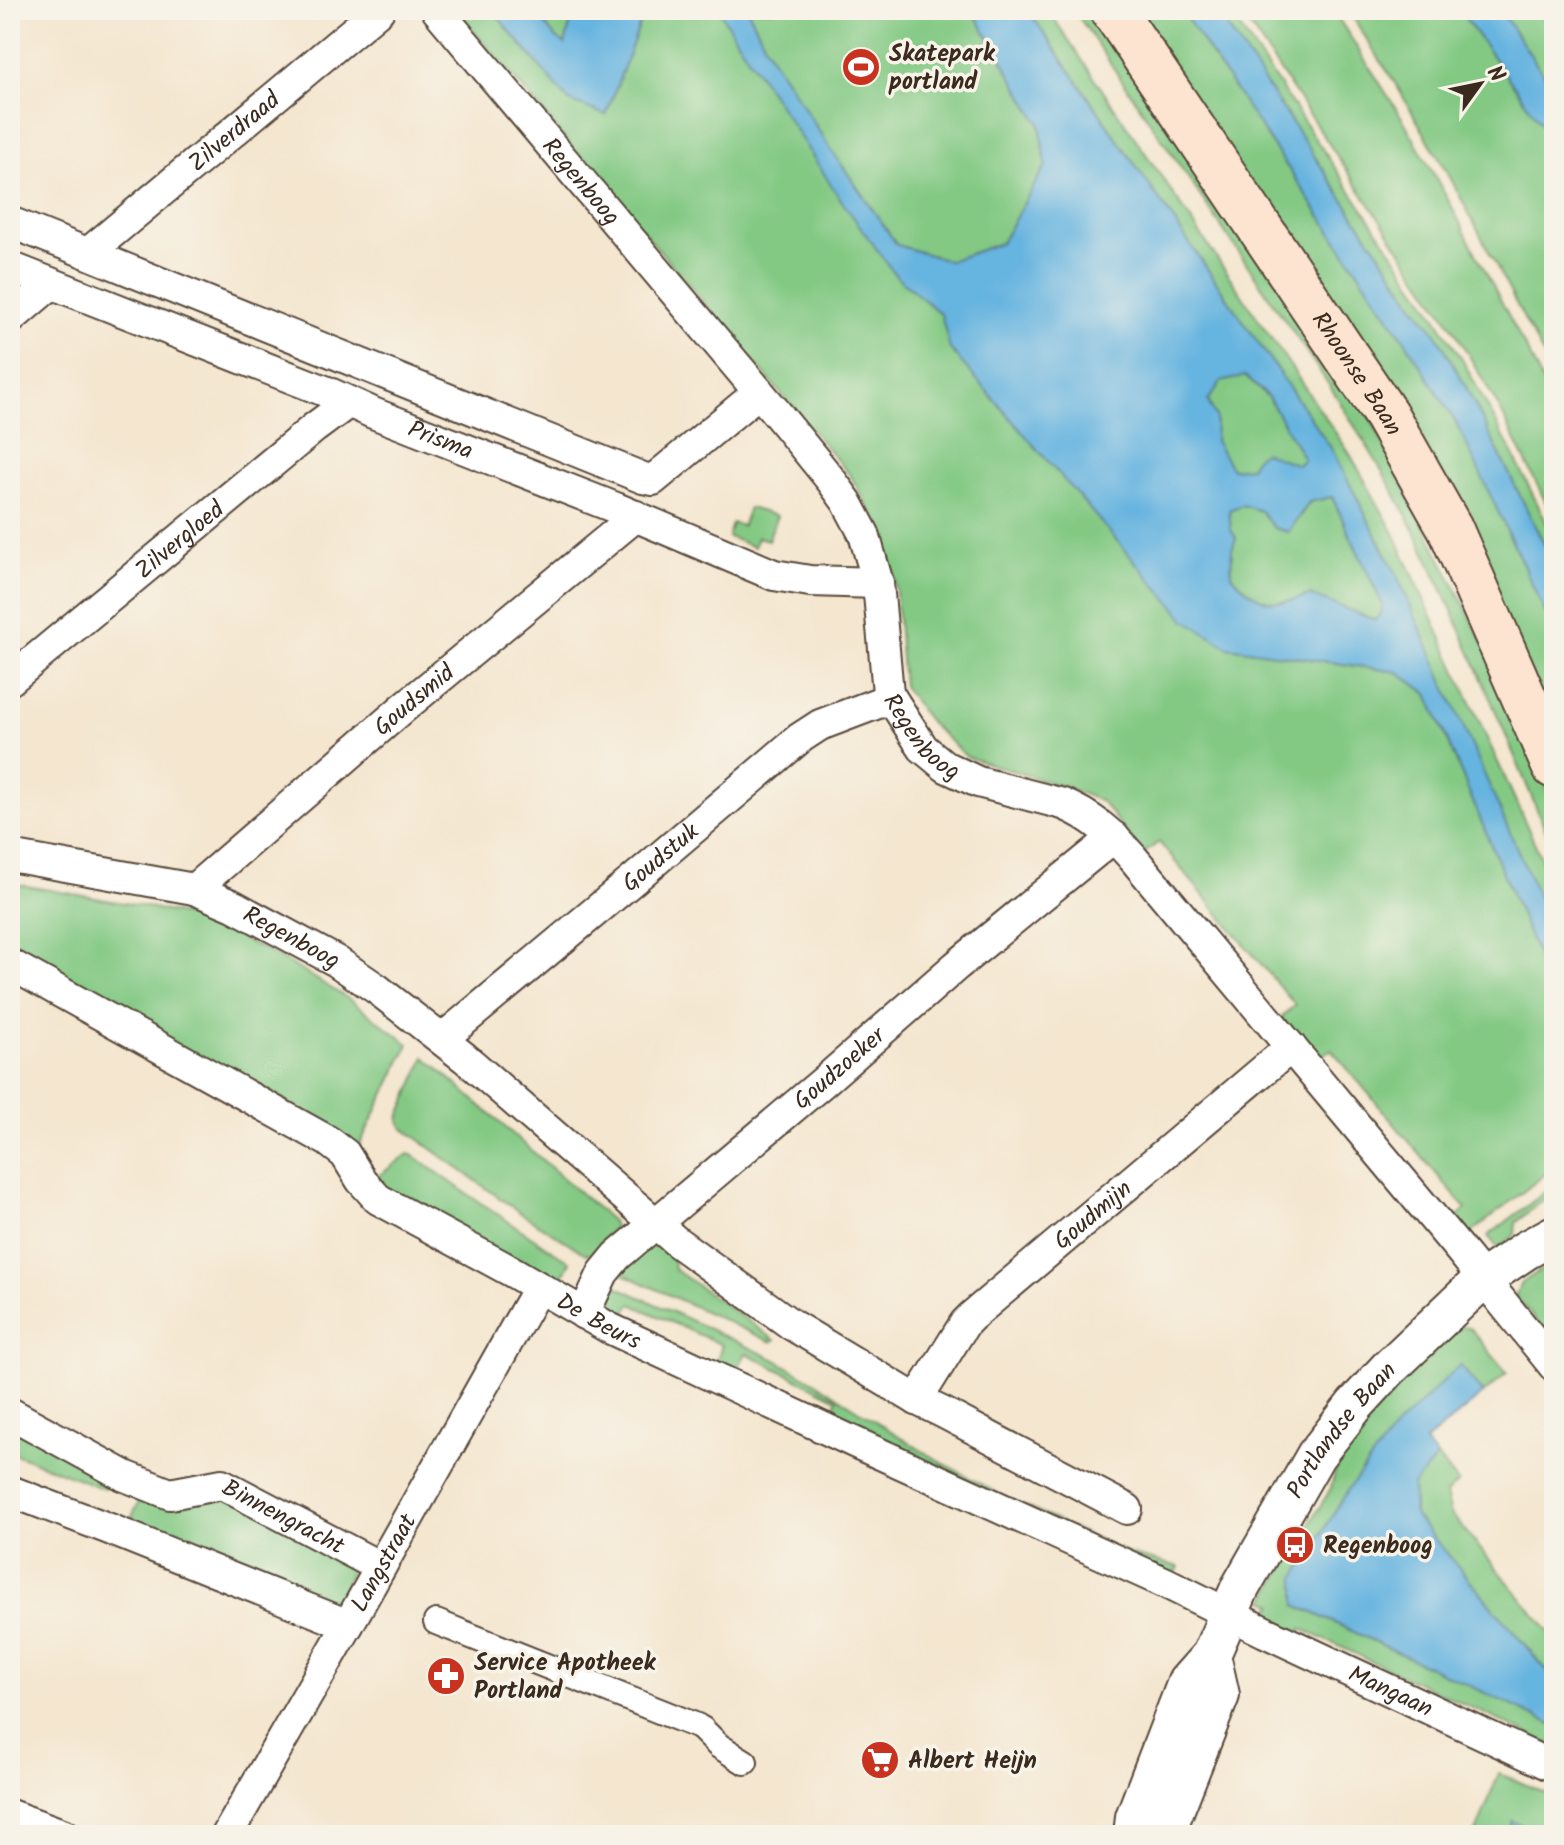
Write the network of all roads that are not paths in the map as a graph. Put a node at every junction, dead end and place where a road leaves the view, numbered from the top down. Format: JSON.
{"nodes":[{"id":1,"x":379,"y":10,"type":"edge"},
{"id":2,"x":437,"y":10,"type":"edge"},
{"id":3,"x":1113,"y":10,"type":"edge"},
{"id":4,"x":10,"y":222,"type":"edge"},
{"id":5,"x":88,"y":253,"type":"junction"},
{"id":6,"x":10,"y":267,"type":"edge"},
{"id":7,"x":51,"y":284,"type":"junction"},
{"id":8,"x":10,"y":319,"type":"edge"},
{"id":9,"x":759,"y":392,"type":"junction"},
{"id":10,"x":349,"y":402,"type":"junction"},
{"id":11,"x":636,"y":516,"type":"junction"},
{"id":12,"x":878,"y":583,"type":"junction"},
{"id":13,"x":10,"y":680,"type":"edge"},
{"id":14,"x":891,"y":698,"type":"junction"},
{"id":15,"x":1554,"y":766,"type":"edge"},
{"id":16,"x":1114,"y":837,"type":"junction"},
{"id":17,"x":10,"y":856,"type":"edge"},
{"id":18,"x":194,"y":889,"type":"junction"},
{"id":19,"x":10,"y":964,"type":"edge"},
{"id":20,"x":442,"y":1039,"type":"junction"},
{"id":21,"x":1291,"y":1047,"type":"junction"},
{"id":22,"x":655,"y":1224,"type":"junction"},
{"id":23,"x":1554,"y":1224,"type":"edge"},
{"id":24,"x":1540,"y":1242,"type":"edge"},
{"id":25,"x":1483,"y":1279,"type":"junction"},
{"id":26,"x":538,"y":1288,"type":"junction"},
{"id":27,"x":584,"y":1314,"type":"junction"},
{"id":28,"x":1554,"y":1366,"type":"edge"},
{"id":29,"x":917,"y":1400,"type":"junction"},
{"id":30,"x":10,"y":1413,"type":"edge"},
{"id":31,"x":10,"y":1491,"type":"edge"},
{"id":32,"x":1127,"y":1509,"type":"dead end"},
{"id":33,"x":380,"y":1567,"type":"junction"},
{"id":34,"x":1228,"y":1614,"type":"junction"},
{"id":35,"x":436,"y":1622,"type":"dead end"},
{"id":36,"x":348,"y":1625,"type":"junction"},
{"id":37,"x":1211,"y":1655,"type":"junction"},
{"id":38,"x":745,"y":1762,"type":"dead end"},
{"id":39,"x":1554,"y":1767,"type":"edge"},
{"id":40,"x":10,"y":1815,"type":"edge"},
{"id":41,"x":65,"y":1835,"type":"edge"},
{"id":42,"x":227,"y":1835,"type":"edge"},
{"id":43,"x":1133,"y":1835,"type":"edge"},
{"id":44,"x":1161,"y":1835,"type":"edge"}],
"edges":[{"from":1,"to":5,"type":"street","name":"Zilverdraad"},
{"from":2,"to":9,"type":"street","name":"Regenboog"},
{"from":3,"to":15,"type":"main road","name":"Rhoonse Baan"},
{"from":4,"to":5,"type":"street","name":"Prisma"},
{"from":5,"to":9,"type":"street","name":"Prisma"},
{"from":6,"to":7,"type":"street","name":"Prisma"},
{"from":7,"to":8,"type":"street"},
{"from":7,"to":10,"type":"street","name":"Prisma"},
{"from":9,"to":12,"type":"street","name":"Regenboog"},
{"from":10,"to":11,"type":"street","name":"Prisma"},
{"from":10,"to":13,"type":"street","name":"Zilvergloed"},
{"from":11,"to":12,"type":"street","name":"Prisma"},
{"from":11,"to":18,"type":"street","name":"Goudsmid"},
{"from":12,"to":14,"type":"street","name":"Regenboog"},
{"from":14,"to":16,"type":"street","name":"Regenboog"},
{"from":14,"to":20,"type":"street","name":"Goudstuk"},
{"from":16,"to":21,"type":"street","name":"Regenboog"},
{"from":16,"to":22,"type":"street","name":"Goudzoeker"},
{"from":17,"to":18,"type":"street","name":"Regenboog"},
{"from":18,"to":20,"type":"street","name":"Regenboog"},
{"from":19,"to":26,"type":"street","name":"De Beurs"},
{"from":20,"to":22,"type":"street","name":"Regenboog"},
{"from":21,"to":25,"type":"street","name":"Regenboog"},
{"from":21,"to":29,"type":"street","name":"Goudmijn"},
{"from":22,"to":27,"type":"street","name":"Goudzoeker"},
{"from":22,"to":29,"type":"street","name":"Regenboog"},
{"from":23,"to":24,"type":"street","name":"Portlandse Baan"},
{"from":24,"to":25,"type":"street","name":"Portlandse Baan"},
{"from":25,"to":28,"type":"street","name":"Regenboog"},
{"from":25,"to":34,"type":"street","name":"Portlandse Baan"},
{"from":26,"to":27,"type":"street","name":"De Beurs"},
{"from":26,"to":33,"type":"street","name":"Langstraat"},
{"from":27,"to":34,"type":"street","name":"De Beurs"},
{"from":29,"to":32,"type":"street","name":"Regenboog"},
{"from":30,"to":33,"type":"street","name":"Binnengracht"},
{"from":31,"to":36,"type":"street"},
{"from":33,"to":36,"type":"street","name":"Langstraat"},
{"from":34,"to":37,"type":"street","name":"Portlandse Baan"},
{"from":34,"to":39,"type":"street","name":"Mangaan"},
{"from":35,"to":38,"type":"street"},
{"from":36,"to":42,"type":"street","name":"Langstraat"},
{"from":37,"to":43,"type":"street","name":"Portlandse Baan"},
{"from":37,"to":44,"type":"street"},
{"from":40,"to":41,"type":"street"}]}
